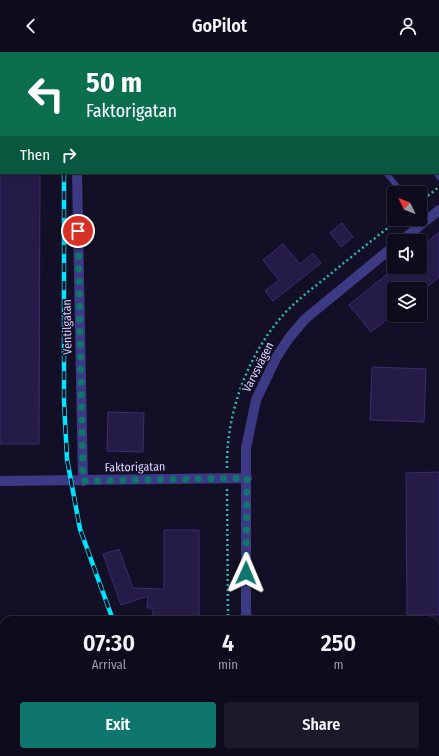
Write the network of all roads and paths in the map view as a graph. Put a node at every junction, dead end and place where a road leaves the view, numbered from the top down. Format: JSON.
{"nodes":[{"id":1,"x":77,"y":174,"type":"edge"},
{"id":2,"x":387,"y":174,"type":"edge"},
{"id":3,"x":397,"y":186,"type":"dead end"},
{"id":4,"x":439,"y":187,"type":"edge"},
{"id":5,"x":427,"y":196,"type":"edge"},
{"id":6,"x":439,"y":210,"type":"edge"},
{"id":7,"x":410,"y":234,"type":"edge"},
{"id":8,"x":387,"y":252,"type":"edge"},
{"id":9,"x":247,"y":478,"type":"junction"},
{"id":10,"x":0,"y":481,"type":"edge"},
{"id":11,"x":83,"y":481,"type":"junction"},
{"id":12,"x":246,"y":616,"type":"edge"}],
"edges":[{"from":1,"to":11,"type":"street","name":"Ventilgatan"},
{"from":2,"to":3,"type":"lane"},
{"from":4,"to":5,"type":"path"},
{"from":6,"to":7,"type":"street"},
{"from":8,"to":9,"type":"street","name":"Varvsvägen"},
{"from":9,"to":11,"type":"street","name":"Faktorigatan"},
{"from":9,"to":12,"type":"street","name":"Varvsvägen"},
{"from":10,"to":11,"type":"street","name":"Faktorigatan"}]}
